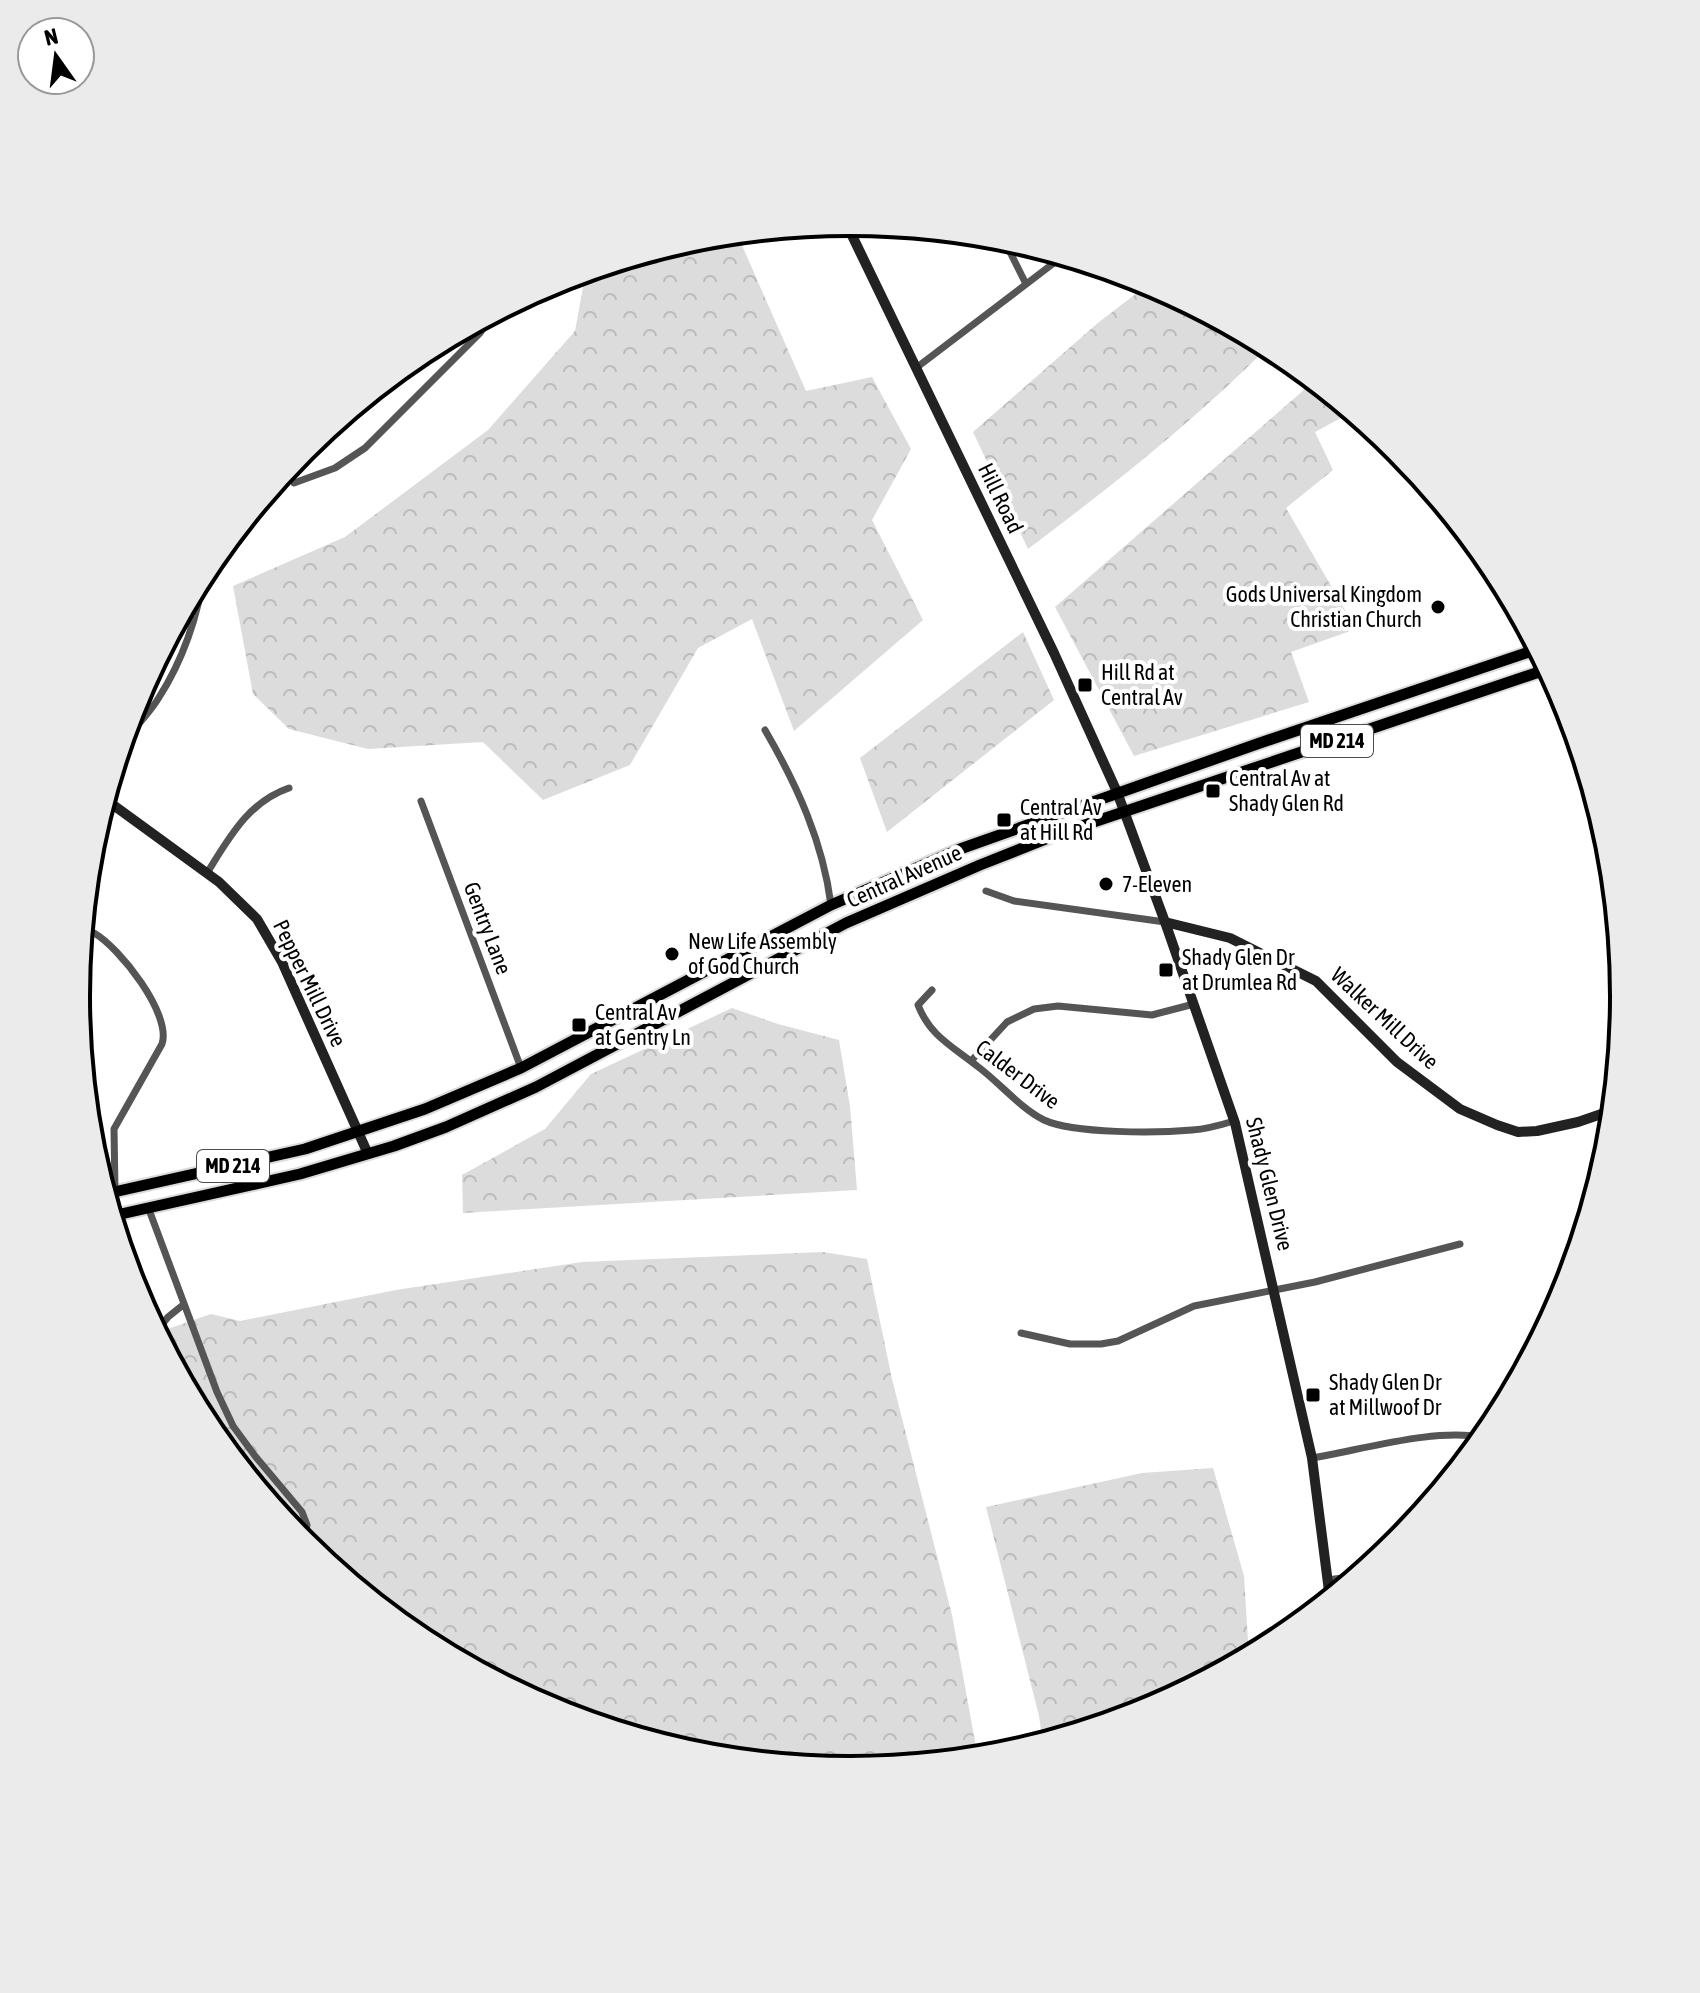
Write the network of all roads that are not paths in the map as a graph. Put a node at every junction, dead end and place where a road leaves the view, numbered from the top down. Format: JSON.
{"nodes":[{"id":1,"x":852,"y":236,"type":"edge"},
{"id":2,"x":1011,"y":254,"type":"edge"},
{"id":3,"x":1053,"y":264,"type":"edge"},
{"id":4,"x":1026,"y":284,"type":"junction"},
{"id":5,"x":480,"y":333,"type":"edge"},
{"id":6,"x":916,"y":368,"type":"junction"},
{"id":7,"x":294,"y":483,"type":"dead end"},
{"id":8,"x":198,"y":606,"type":"edge"},
{"id":9,"x":1528,"y":652,"type":"edge"},
{"id":10,"x":1537,"y":673,"type":"edge"},
{"id":11,"x":144,"y":717,"type":"edge"},
{"id":12,"x":765,"y":730,"type":"dead end"},
{"id":13,"x":289,"y":788,"type":"dead end"},
{"id":14,"x":1117,"y":792,"type":"junction"},
{"id":15,"x":421,"y":801,"type":"dead end"},
{"id":16,"x":115,"y":806,"type":"edge"},
{"id":17,"x":1125,"y":813,"type":"junction"},
{"id":18,"x":207,"y":873,"type":"junction"},
{"id":19,"x":986,"y":891,"type":"dead end"},
{"id":20,"x":831,"y":905,"type":"junction"},
{"id":21,"x":1165,"y":922,"type":"junction"},
{"id":22,"x":94,"y":933,"type":"dead end"},
{"id":23,"x":932,"y":990,"type":"dead end"},
{"id":24,"x":1194,"y":1004,"type":"junction"},
{"id":25,"x":971,"y":1061,"type":"junction"},
{"id":26,"x":521,"y":1068,"type":"junction"},
{"id":27,"x":1600,"y":1114,"type":"edge"},
{"id":28,"x":1234,"y":1121,"type":"junction"},
{"id":29,"x":359,"y":1132,"type":"junction"},
{"id":30,"x":368,"y":1154,"type":"junction"},
{"id":31,"x":111,"y":1172,"type":"edge"},
{"id":32,"x":116,"y":1191,"type":"edge"},
{"id":33,"x":148,"y":1207,"type":"junction"},
{"id":34,"x":122,"y":1214,"type":"edge"},
{"id":35,"x":1460,"y":1244,"type":"dead end"},
{"id":36,"x":1275,"y":1289,"type":"junction"},
{"id":37,"x":183,"y":1305,"type":"junction"},
{"id":38,"x":163,"y":1323,"type":"edge"},
{"id":39,"x":1021,"y":1333,"type":"dead end"},
{"id":40,"x":1470,"y":1436,"type":"edge"},
{"id":41,"x":1312,"y":1458,"type":"junction"},
{"id":42,"x":307,"y":1527,"type":"edge"},
{"id":43,"x":1338,"y":1579,"type":"edge"},
{"id":44,"x":1327,"y":1580,"type":"junction"},
{"id":45,"x":1328,"y":1587,"type":"edge"}],
"edges":[{"from":1,"to":6,"type":"street","name":"Hill Road"},
{"from":2,"to":4,"type":"street"},
{"from":3,"to":4,"type":"street"},
{"from":4,"to":6,"type":"street"},
{"from":5,"to":7,"type":"street"},
{"from":6,"to":14,"type":"street","name":"Hill Road"},
{"from":8,"to":11,"type":"street"},
{"from":9,"to":14,"type":"main road","name":"Central Avenue","number":"MD 214"},
{"from":10,"to":17,"type":"main road","name":"Central Avenue","number":"MD 214"},
{"from":12,"to":20,"type":"street"},
{"from":13,"to":18,"type":"street"},
{"from":14,"to":17,"type":"street","name":"Shady Glen Drive"},
{"from":14,"to":20,"type":"main road","name":"Central Avenue","number":"MD 214"},
{"from":15,"to":26,"type":"street","name":"Gentry Lane"},
{"from":16,"to":18,"type":"street","name":"Pepper Mill Drive"},
{"from":17,"to":21,"type":"street","name":"Shady Glen Drive"},
{"from":17,"to":30,"type":"main road","name":"Central Avenue","number":"MD 214"},
{"from":18,"to":29,"type":"street","name":"Pepper Mill Drive"},
{"from":19,"to":21,"type":"street","name":"Walker Mill Drive"},
{"from":20,"to":26,"type":"main road","name":"Central Avenue","number":"MD 214"},
{"from":21,"to":24,"type":"street","name":"Shady Glen Drive"},
{"from":21,"to":27,"type":"street","name":"Walker Mill Drive"},
{"from":22,"to":31,"type":"street"},
{"from":23,"to":25,"type":"street","name":"Calder Drive"},
{"from":24,"to":25,"type":"street"},
{"from":24,"to":28,"type":"street","name":"Shady Glen Drive"},
{"from":25,"to":28,"type":"street","name":"Calder Drive"},
{"from":26,"to":29,"type":"main road","name":"Central Avenue","number":"MD 214"},
{"from":28,"to":36,"type":"street","name":"Shady Glen Drive"},
{"from":29,"to":30,"type":"street","name":"Pepper Mill Drive"},
{"from":29,"to":32,"type":"main road","name":"Central Avenue","number":"MD 214"},
{"from":30,"to":33,"type":"main road","name":"Central Avenue","number":"MD 214"},
{"from":33,"to":34,"type":"main road","name":"Central Avenue","number":"MD 214"},
{"from":33,"to":37,"type":"street"},
{"from":35,"to":36,"type":"street"},
{"from":36,"to":39,"type":"street"},
{"from":36,"to":41,"type":"street","name":"Shady Glen Drive"},
{"from":37,"to":38,"type":"street"},
{"from":37,"to":42,"type":"street"},
{"from":40,"to":41,"type":"street"},
{"from":41,"to":44,"type":"street","name":"Shady Glen Drive"},
{"from":43,"to":44,"type":"street"},
{"from":44,"to":45,"type":"street","name":"Shady Glen Drive"}]}
